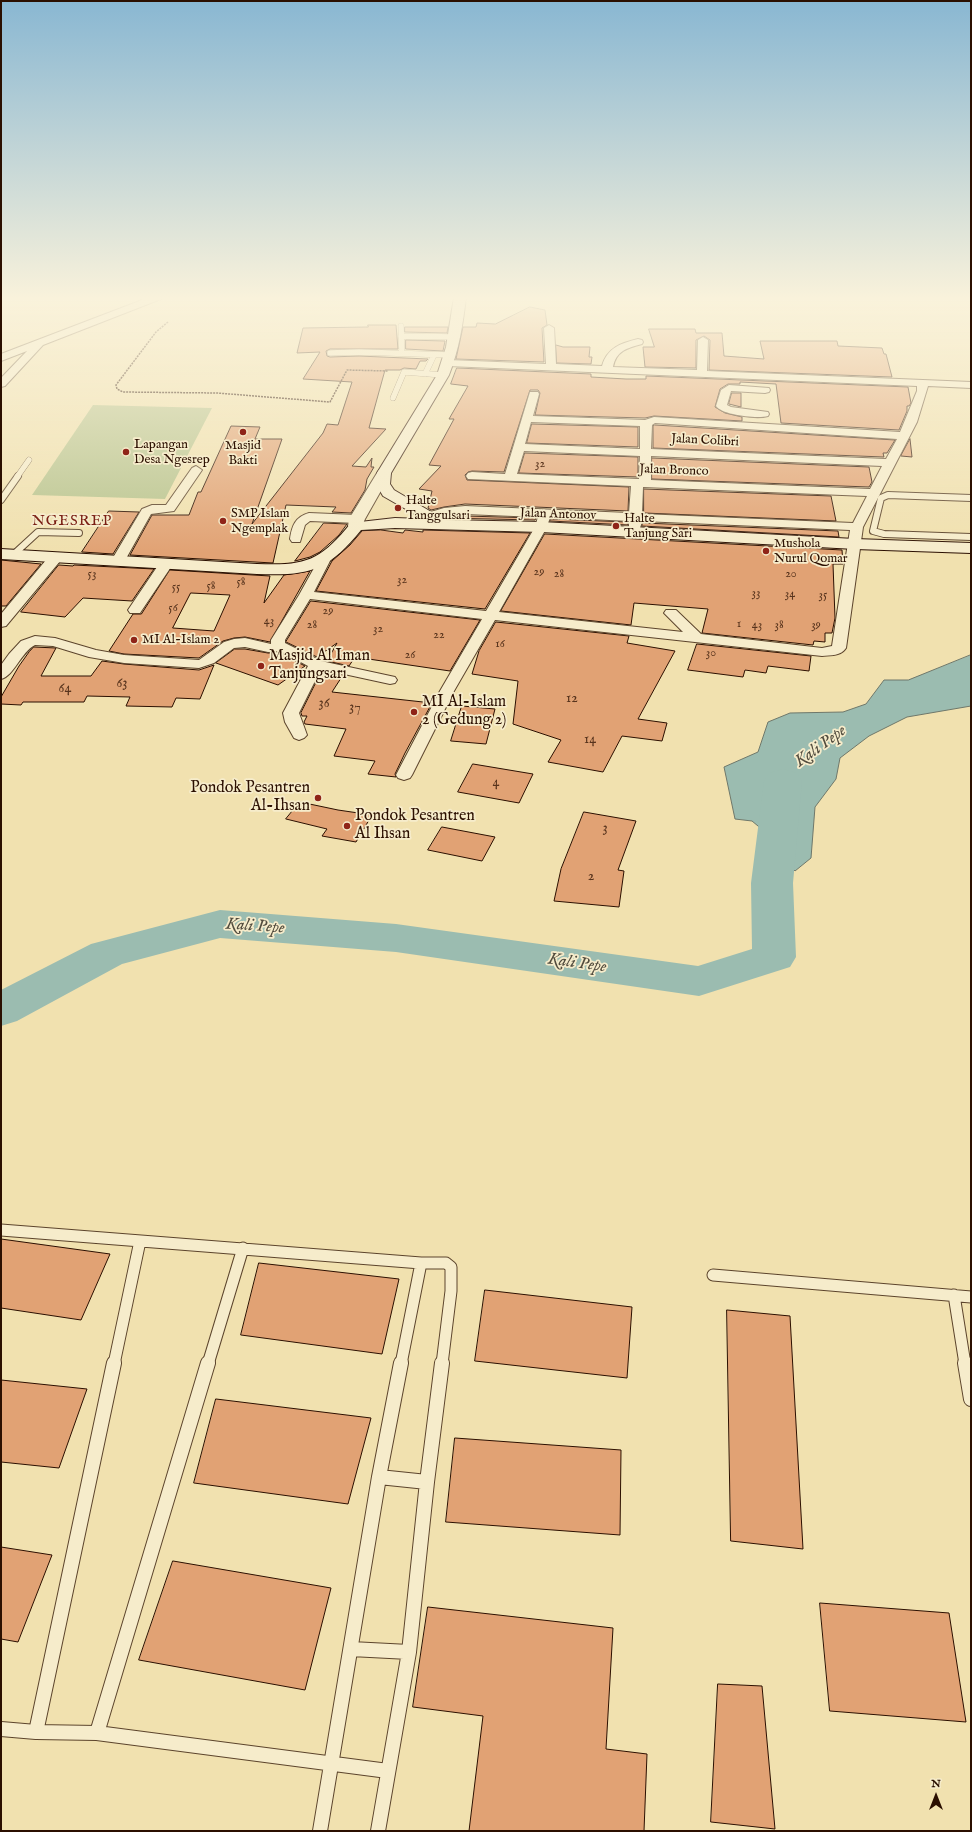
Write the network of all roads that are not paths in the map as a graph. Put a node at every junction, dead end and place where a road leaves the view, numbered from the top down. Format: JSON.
{"nodes":[{"id":1,"x":400,"y":382,"type":"edge"},
{"id":2,"x":436,"y":382,"type":"edge"},
{"id":3,"x":765,"y":382,"type":"edge"},
{"id":4,"x":912,"y":382,"type":"edge"},
{"id":5,"x":923,"y":383,"type":"junction"},
{"id":6,"x":971,"y":385,"type":"edge"},
{"id":7,"x":765,"y":390,"type":"junction"},
{"id":8,"x":534,"y":394,"type":"dead end"},
{"id":9,"x":393,"y":398,"type":"dead end"},
{"id":10,"x":764,"y":414,"type":"junction"},
{"id":11,"x":527,"y":419,"type":"junction"},
{"id":12,"x":646,"y":423,"type":"junction"},
{"id":13,"x":764,"y":427,"type":"junction"},
{"id":14,"x":904,"y":436,"type":"junction"},
{"id":15,"x":519,"y":447,"type":"junction"},
{"id":16,"x":645,"y":452,"type":"junction"},
{"id":17,"x":30,"y":460,"type":"dead end"},
{"id":18,"x":890,"y":463,"type":"junction"},
{"id":19,"x":196,"y":470,"type":"dead end"},
{"id":20,"x":384,"y":473,"type":"junction"},
{"id":21,"x":472,"y":476,"type":"dead end"},
{"id":22,"x":510,"y":478,"type":"junction"},
{"id":23,"x":641,"y":483,"type":"junction"},
{"id":24,"x":875,"y":493,"type":"junction"},
{"id":25,"x":971,"y":498,"type":"edge"},
{"id":26,"x":1,"y":500,"type":"edge"},
{"id":27,"x":428,"y":516,"type":"junction"},
{"id":28,"x":543,"y":520,"type":"junction"},
{"id":29,"x":357,"y":522,"type":"junction"},
{"id":30,"x":444,"y":524,"type":"junction"},
{"id":31,"x":635,"y":525,"type":"junction"},
{"id":32,"x":817,"y":526,"type":"junction"},
{"id":33,"x":857,"y":527,"type":"junction"},
{"id":34,"x":79,"y":533,"type":"dead end"},
{"id":35,"x":971,"y":537,"type":"edge"},
{"id":36,"x":296,"y":539,"type":"dead end"},
{"id":37,"x":934,"y":541,"type":"junction"},
{"id":38,"x":819,"y":542,"type":"junction"},
{"id":39,"x":855,"y":544,"type":"junction"},
{"id":40,"x":971,"y":548,"type":"edge"},
{"id":41,"x":7,"y":554,"type":"edge"},
{"id":42,"x":56,"y":557,"type":"junction"},
{"id":43,"x":326,"y":559,"type":"junction"},
{"id":44,"x":118,"y":561,"type":"junction"},
{"id":45,"x":166,"y":564,"type":"junction"},
{"id":46,"x":306,"y":595,"type":"junction"},
{"id":47,"x":135,"y":610,"type":"dead end"},
{"id":48,"x":671,"y":613,"type":"dead end"},
{"id":49,"x":491,"y":615,"type":"junction"},
{"id":50,"x":1,"y":623,"type":"edge"},
{"id":51,"x":696,"y":637,"type":"junction"},
{"id":52,"x":280,"y":647,"type":"junction"},
{"id":53,"x":316,"y":664,"type":"junction"},
{"id":54,"x":1,"y":675,"type":"edge"},
{"id":55,"x":390,"y":680,"type":"dead end"},
{"id":56,"x":299,"y":735,"type":"dead end"},
{"id":57,"x":404,"y":775,"type":"dead end"},
{"id":58,"x":1,"y":1230,"type":"edge"},
{"id":59,"x":140,"y":1240,"type":"junction"},
{"id":60,"x":243,"y":1248,"type":"junction"},
{"id":61,"x":421,"y":1263,"type":"junction"},
{"id":62,"x":713,"y":1275,"type":"dead end"},
{"id":63,"x":954,"y":1296,"type":"junction"},
{"id":64,"x":971,"y":1297,"type":"edge"},
{"id":65,"x":971,"y":1399,"type":"edge"},
{"id":66,"x":379,"y":1477,"type":"junction"},
{"id":67,"x":427,"y":1482,"type":"junction"},
{"id":68,"x":351,"y":1649,"type":"junction"},
{"id":69,"x":408,"y":1652,"type":"junction"},
{"id":70,"x":1,"y":1729,"type":"edge"},
{"id":71,"x":36,"y":1732,"type":"junction"},
{"id":72,"x":96,"y":1733,"type":"junction"},
{"id":73,"x":333,"y":1763,"type":"junction"},
{"id":74,"x":388,"y":1771,"type":"junction"},
{"id":75,"x":320,"y":1831,"type":"edge"},
{"id":76,"x":378,"y":1831,"type":"edge"}],
"edges":[{"from":1,"to":9,"type":"lane"},
{"from":2,"to":20,"type":"main road"},
{"from":3,"to":7,"type":"street"},
{"from":4,"to":5,"type":"street"},
{"from":5,"to":6,"type":"street"},
{"from":5,"to":14,"type":"street"},
{"from":7,"to":10,"type":"street"},
{"from":7,"to":10,"type":"street"},
{"from":8,"to":11,"type":"street"},
{"from":10,"to":13,"type":"street"},
{"from":11,"to":12,"type":"street"},
{"from":11,"to":15,"type":"street"},
{"from":12,"to":13,"type":"street"},
{"from":12,"to":16,"type":"street"},
{"from":13,"to":14,"type":"street"},
{"from":14,"to":18,"type":"street"},
{"from":15,"to":16,"type":"street","name":"Jalan Colibri"},
{"from":15,"to":22,"type":"street"},
{"from":16,"to":18,"type":"street","name":"Jalan Colibri"},
{"from":16,"to":23,"type":"street"},
{"from":17,"to":26,"type":"lane"},
{"from":18,"to":24,"type":"street"},
{"from":19,"to":44,"type":"street"},
{"from":20,"to":27,"type":"main road"},
{"from":20,"to":29,"type":"main road"},
{"from":21,"to":22,"type":"street","name":"Jalan Bronco"},
{"from":22,"to":23,"type":"street","name":"Jalan Bronco"},
{"from":23,"to":24,"type":"street","name":"Jalan Bronco"},
{"from":23,"to":31,"type":"street"},
{"from":24,"to":33,"type":"street"},
{"from":25,"to":37,"type":"lane"},
{"from":27,"to":28,"type":"street","name":"Jalan Antonov"},
{"from":27,"to":30,"type":"main road"},
{"from":28,"to":30,"type":"main road"},
{"from":28,"to":31,"type":"main road"},
{"from":28,"to":49,"type":"street"},
{"from":29,"to":30,"type":"main road"},
{"from":29,"to":36,"type":"street"},
{"from":29,"to":43,"type":"main road"},
{"from":31,"to":32,"type":"street"},
{"from":31,"to":38,"type":"main road"},
{"from":32,"to":33,"type":"street"},
{"from":32,"to":38,"type":"street"},
{"from":33,"to":39,"type":"street"},
{"from":34,"to":41,"type":"lane"},
{"from":35,"to":37,"type":"lane"},
{"from":37,"to":39,"type":"main road"},
{"from":37,"to":40,"type":"main road"},
{"from":38,"to":39,"type":"main road"},
{"from":39,"to":51,"type":"street"},
{"from":41,"to":42,"type":"main road"},
{"from":42,"to":44,"type":"main road"},
{"from":42,"to":50,"type":"street"},
{"from":43,"to":45,"type":"main road"},
{"from":43,"to":46,"type":"street"},
{"from":44,"to":45,"type":"main road"},
{"from":45,"to":47,"type":"street"},
{"from":46,"to":49,"type":"street"},
{"from":46,"to":52,"type":"street"},
{"from":48,"to":51,"type":"street"},
{"from":49,"to":51,"type":"street"},
{"from":49,"to":57,"type":"street"},
{"from":52,"to":53,"type":"street"},
{"from":52,"to":54,"type":"street"},
{"from":53,"to":55,"type":"street"},
{"from":53,"to":56,"type":"street"},
{"from":58,"to":59,"type":"lane"},
{"from":59,"to":60,"type":"lane"},
{"from":59,"to":71,"type":"lane"},
{"from":60,"to":61,"type":"lane"},
{"from":60,"to":72,"type":"lane"},
{"from":61,"to":66,"type":"lane"},
{"from":61,"to":67,"type":"lane"},
{"from":62,"to":63,"type":"lane"},
{"from":63,"to":64,"type":"lane"},
{"from":63,"to":65,"type":"lane"},
{"from":66,"to":67,"type":"lane"},
{"from":66,"to":68,"type":"lane"},
{"from":67,"to":69,"type":"lane"},
{"from":68,"to":69,"type":"lane"},
{"from":68,"to":73,"type":"lane"},
{"from":69,"to":74,"type":"lane"},
{"from":70,"to":71,"type":"lane"},
{"from":71,"to":72,"type":"lane"},
{"from":72,"to":73,"type":"lane"},
{"from":73,"to":74,"type":"lane"},
{"from":73,"to":75,"type":"lane"},
{"from":74,"to":76,"type":"lane"}]}
